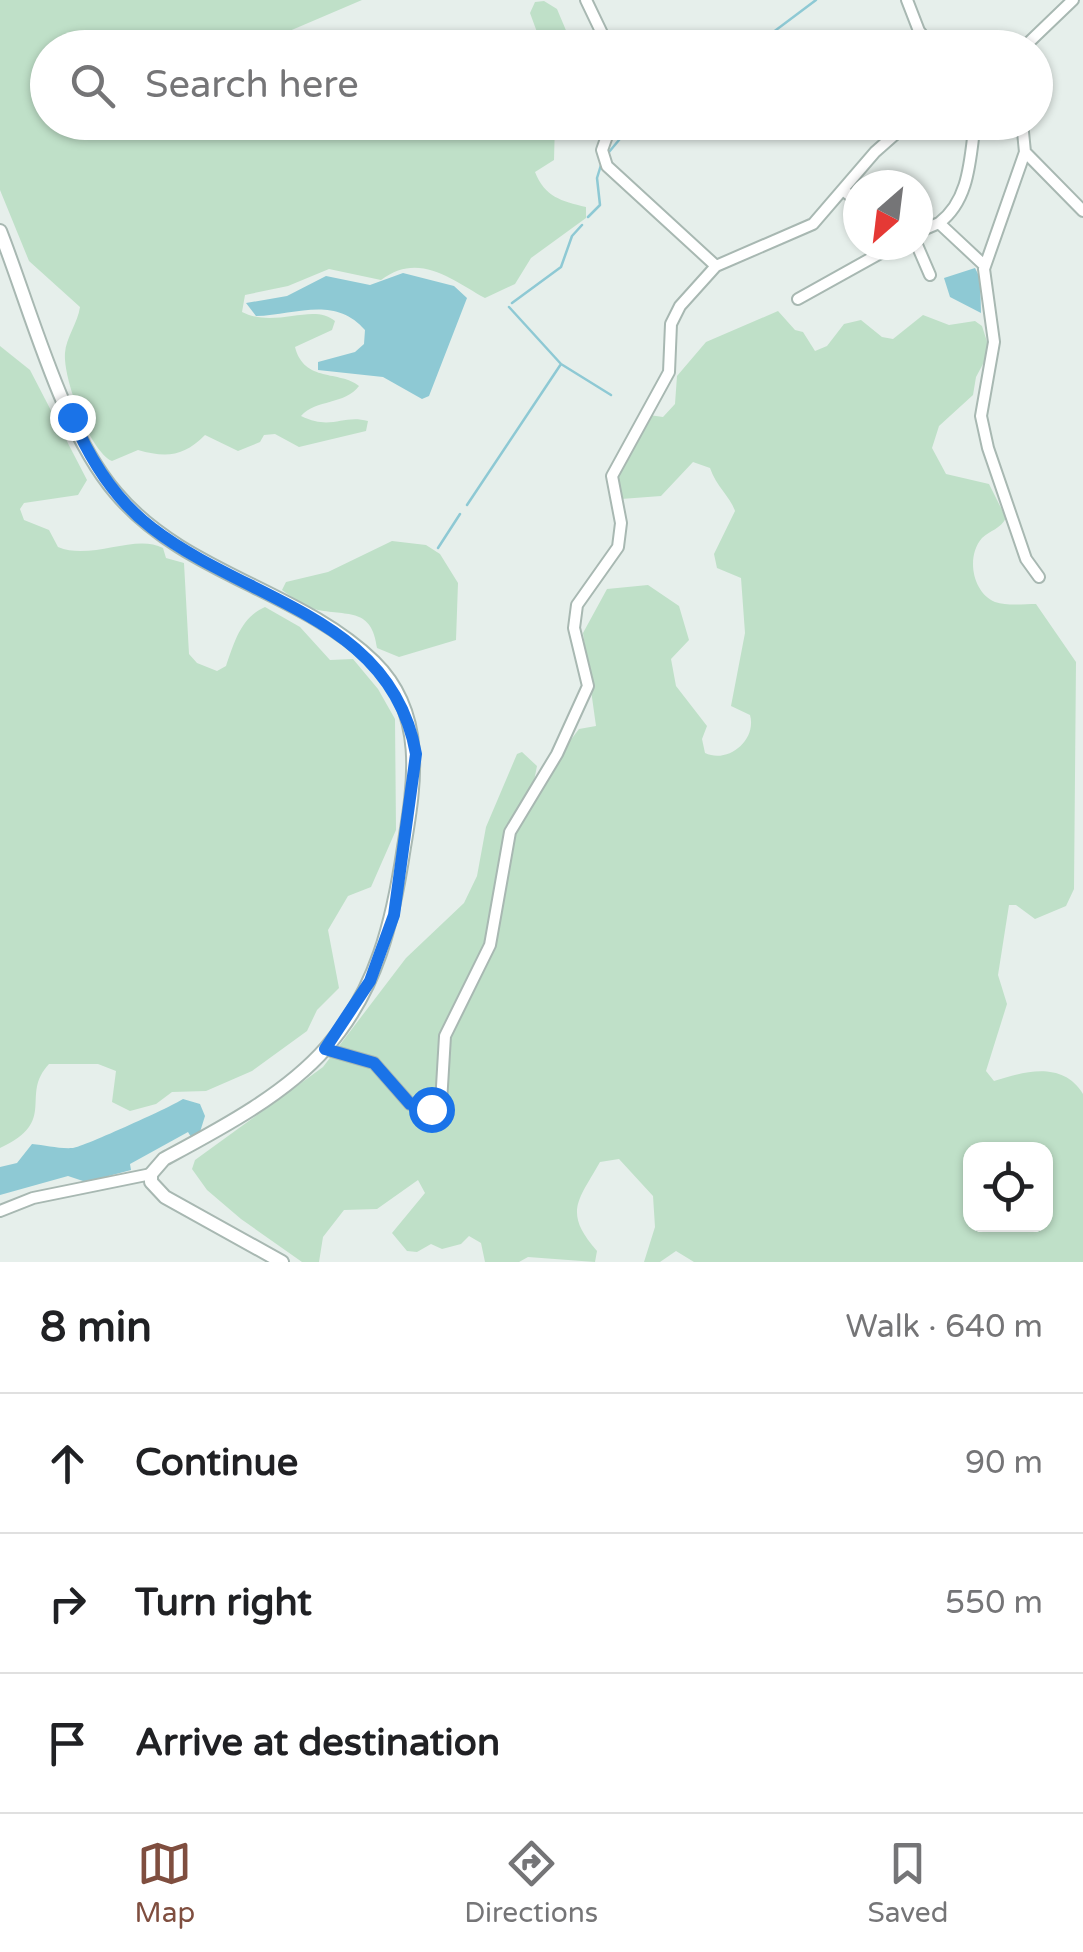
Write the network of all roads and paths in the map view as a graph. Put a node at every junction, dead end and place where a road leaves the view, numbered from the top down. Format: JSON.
{"nodes":[{"id":1,"x":586,"y":0,"type":"edge"},
{"id":2,"x":907,"y":0,"type":"edge"},
{"id":3,"x":1073,"y":0,"type":"edge"},
{"id":4,"x":600,"y":30,"type":"edge"},
{"id":5,"x":919,"y":30,"type":"edge"},
{"id":6,"x":1042,"y":30,"type":"edge"},
{"id":7,"x":606,"y":140,"type":"edge"},
{"id":8,"x":889,"y":140,"type":"edge"},
{"id":9,"x":973,"y":140,"type":"edge"},
{"id":10,"x":1024,"y":140,"type":"edge"},
{"id":11,"x":1025,"y":152,"type":"junction"},
{"id":12,"x":842,"y":190,"type":"joint"},
{"id":13,"x":1083,"y":211,"type":"edge"},
{"id":14,"x":938,"y":222,"type":"junction"},
{"id":15,"x":933,"y":224,"type":"edge"},
{"id":16,"x":0,"y":232,"type":"edge"},
{"id":17,"x":868,"y":260,"type":"edge"},
{"id":18,"x":924,"y":260,"type":"edge"},
{"id":19,"x":716,"y":266,"type":"junction"},
{"id":20,"x":985,"y":266,"type":"junction"},
{"id":21,"x":930,"y":275,"type":"dead end"},
{"id":22,"x":798,"y":299,"type":"dead end"},
{"id":23,"x":1039,"y":578,"type":"dead end"},
{"id":24,"x":325,"y":1049,"type":"junction"},
{"id":25,"x":151,"y":1174,"type":"junction"},
{"id":26,"x":0,"y":1211,"type":"edge"},
{"id":27,"x":282,"y":1262,"type":"edge"}],
"edges":[{"from":1,"to":4,"type":"street"},
{"from":2,"to":5,"type":"street"},
{"from":3,"to":6,"type":"street"},
{"from":7,"to":19,"type":"street"},
{"from":8,"to":12,"type":"street"},
{"from":9,"to":14,"type":"street"},
{"from":10,"to":11,"type":"street"},
{"from":11,"to":13,"type":"street"},
{"from":11,"to":20,"type":"street"},
{"from":12,"to":19,"type":"street"},
{"from":14,"to":15,"type":"street"},
{"from":14,"to":20,"type":"street"},
{"from":16,"to":24,"type":"street"},
{"from":17,"to":22,"type":"street"},
{"from":18,"to":21,"type":"street"},
{"from":19,"to":24,"type":"street"},
{"from":20,"to":23,"type":"street"},
{"from":24,"to":25,"type":"street"},
{"from":25,"to":26,"type":"street"},
{"from":25,"to":27,"type":"street"}]}
